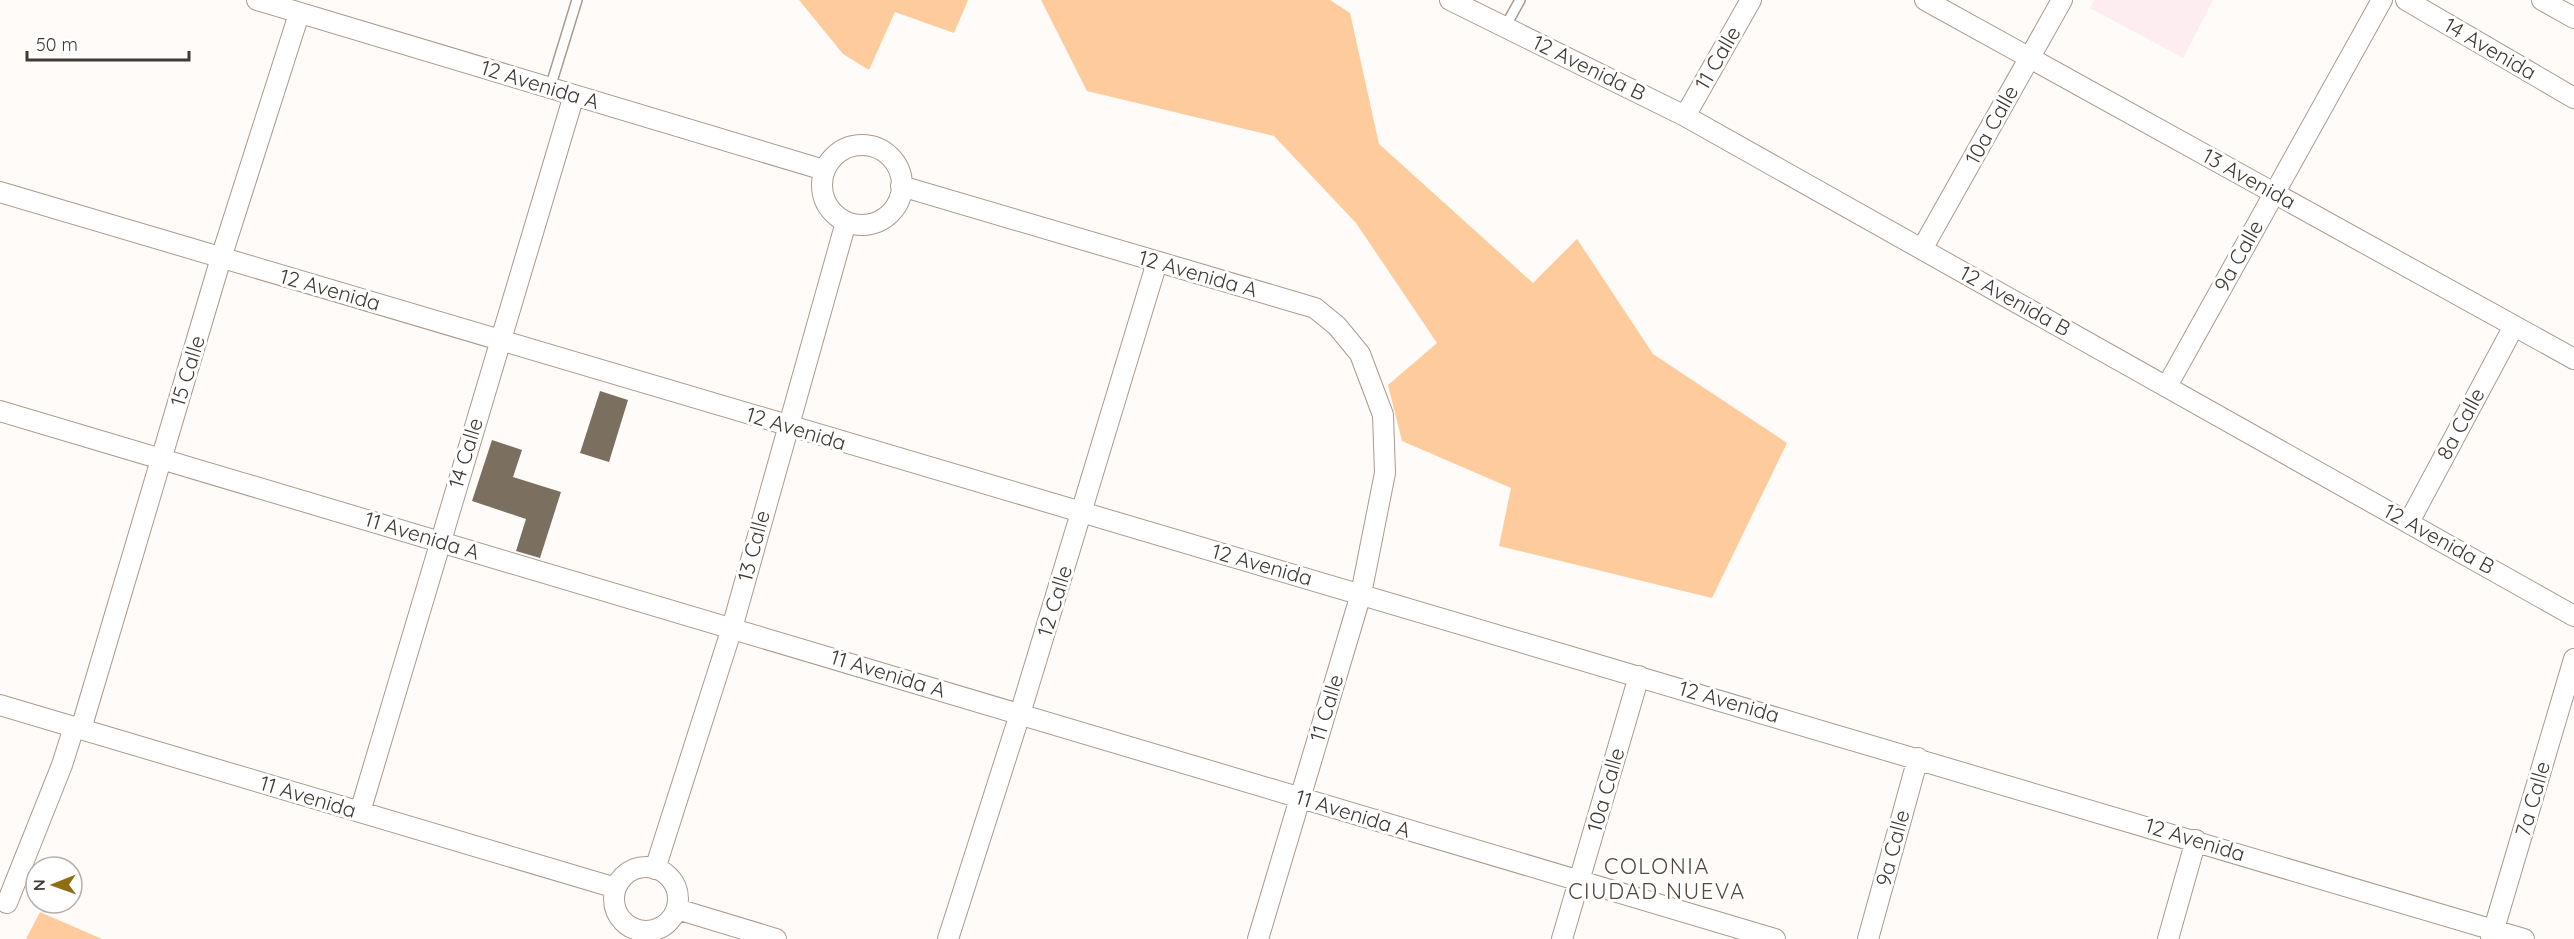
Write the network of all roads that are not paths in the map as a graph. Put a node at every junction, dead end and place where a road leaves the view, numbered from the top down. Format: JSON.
{"nodes":[{"id":1,"x":257,"y":0,"type":"edge"},
{"id":2,"x":576,"y":0,"type":"edge"},
{"id":3,"x":1450,"y":0,"type":"edge"},
{"id":4,"x":1520,"y":0,"type":"edge"},
{"id":5,"x":1751,"y":0,"type":"edge"},
{"id":6,"x":1924,"y":0,"type":"edge"},
{"id":7,"x":2062,"y":0,"type":"edge"},
{"id":8,"x":2382,"y":0,"type":"edge"},
{"id":9,"x":2406,"y":0,"type":"edge"},
{"id":10,"x":2542,"y":0,"type":"edge"},
{"id":11,"x":299,"y":14,"type":"junction"},
{"id":12,"x":2573,"y":15,"type":"edge"},
{"id":13,"x":1506,"y":27,"type":"junction"},
{"id":14,"x":2030,"y":58,"type":"junction"},
{"id":15,"x":550,"y":88,"type":"junction"},
{"id":16,"x":574,"y":95,"type":"junction"},
{"id":17,"x":2574,"y":98,"type":"edge"},
{"id":18,"x":1685,"y":116,"type":"junction"},
{"id":19,"x":824,"y":170,"type":"junction"},
{"id":20,"x":901,"y":186,"type":"junction"},
{"id":21,"x":0,"y":192,"type":"edge"},
{"id":22,"x":2274,"y":193,"type":"junction"},
{"id":23,"x":846,"y":222,"type":"junction"},
{"id":24,"x":1922,"y":249,"type":"junction"},
{"id":25,"x":221,"y":258,"type":"junction"},
{"id":26,"x":1157,"y":262,"type":"junction"},
{"id":27,"x":2514,"y":326,"type":"junction"},
{"id":28,"x":500,"y":340,"type":"junction"},
{"id":29,"x":2574,"y":359,"type":"edge"},
{"id":30,"x":2167,"y":386,"type":"junction"},
{"id":31,"x":0,"y":411,"type":"edge"},
{"id":32,"x":788,"y":427,"type":"junction"},
{"id":33,"x":161,"y":459,"type":"junction"},
{"id":34,"x":1385,"y":473,"type":"joint"},
{"id":35,"x":1082,"y":513,"type":"junction"},
{"id":36,"x":2409,"y":522,"type":"junction"},
{"id":37,"x":439,"y":542,"type":"junction"},
{"id":38,"x":1361,"y":594,"type":"junction"},
{"id":39,"x":2574,"y":616,"type":"edge"},
{"id":40,"x":732,"y":628,"type":"junction"},
{"id":41,"x":2574,"y":659,"type":"edge"},
{"id":42,"x":1639,"y":676,"type":"junction"},
{"id":43,"x":0,"y":705,"type":"edge"},
{"id":44,"x":1020,"y":714,"type":"junction"},
{"id":45,"x":77,"y":728,"type":"junction"},
{"id":46,"x":1918,"y":758,"type":"junction"},
{"id":47,"x":1301,"y":798,"type":"junction"},
{"id":48,"x":360,"y":812,"type":"junction"},
{"id":49,"x":2196,"y":840,"type":"junction"},
{"id":50,"x":656,"y":868,"type":"junction"},
{"id":51,"x":1579,"y":882,"type":"junction"},
{"id":52,"x":616,"y":888,"type":"junction"},
{"id":53,"x":7,"y":903,"type":"dead end"},
{"id":54,"x":677,"y":909,"type":"junction"},
{"id":55,"x":2493,"y":935,"type":"edge"},
{"id":56,"x":776,"y":939,"type":"edge"},
{"id":57,"x":948,"y":939,"type":"edge"},
{"id":58,"x":1258,"y":939,"type":"edge"},
{"id":59,"x":1562,"y":939,"type":"edge"},
{"id":60,"x":1775,"y":939,"type":"edge"},
{"id":61,"x":1868,"y":939,"type":"edge"},
{"id":62,"x":2168,"y":939,"type":"edge"},
{"id":63,"x":2524,"y":939,"type":"edge"}],
"edges":[{"from":1,"to":11,"type":"street","name":"12 Avenida A"},
{"from":2,"to":15,"type":"lane"},
{"from":3,"to":13,"type":"street","name":"12 Avenida B"},
{"from":4,"to":13,"type":"lane"},
{"from":5,"to":18,"type":"street","name":"11 Calle"},
{"from":6,"to":14,"type":"street","name":"13 Avenida"},
{"from":7,"to":14,"type":"street","name":"10a Calle"},
{"from":8,"to":22,"type":"street","name":"9a Calle"},
{"from":9,"to":17,"type":"street","name":"14 Avenida"},
{"from":10,"to":12,"type":"street"},
{"from":11,"to":15,"type":"street","name":"12 Avenida A"},
{"from":11,"to":25,"type":"street","name":"15 Calle"},
{"from":13,"to":18,"type":"street","name":"12 Avenida B"},
{"from":14,"to":22,"type":"street","name":"13 Avenida"},
{"from":14,"to":24,"type":"street","name":"10a Calle"},
{"from":15,"to":16,"type":"street","name":"12 Avenida A"},
{"from":16,"to":19,"type":"street","name":"12 Avenida A"},
{"from":16,"to":28,"type":"street","name":"14 Calle"},
{"from":18,"to":24,"type":"street","name":"12 Avenida B"},
{"from":19,"to":20,"type":"street"},
{"from":19,"to":23,"type":"street"},
{"from":20,"to":23,"type":"street"},
{"from":20,"to":26,"type":"street","name":"12 Avenida A"},
{"from":21,"to":25,"type":"street","name":"12 Avenida"},
{"from":22,"to":27,"type":"street","name":"13 Avenida"},
{"from":22,"to":30,"type":"street","name":"9a Calle"},
{"from":23,"to":32,"type":"street","name":"13 Calle"},
{"from":24,"to":30,"type":"street","name":"12 Avenida B"},
{"from":25,"to":28,"type":"street","name":"12 Avenida"},
{"from":25,"to":33,"type":"street","name":"15 Calle"},
{"from":26,"to":34,"type":"street","name":"12 Avenida A"},
{"from":26,"to":35,"type":"street","name":"12 Calle"},
{"from":27,"to":29,"type":"street","name":"13 Avenida"},
{"from":27,"to":36,"type":"street","name":"8a Calle"},
{"from":28,"to":32,"type":"street","name":"12 Avenida"},
{"from":28,"to":37,"type":"street","name":"14 Calle"},
{"from":30,"to":36,"type":"street","name":"12 Avenida B"},
{"from":31,"to":33,"type":"street","name":"11 Avenida A"},
{"from":32,"to":35,"type":"street","name":"12 Avenida"},
{"from":32,"to":40,"type":"street","name":"13 Calle"},
{"from":33,"to":37,"type":"street","name":"11 Avenida A"},
{"from":33,"to":45,"type":"street","name":"15 Calle"},
{"from":34,"to":38,"type":"street","name":"11 Calle"},
{"from":35,"to":38,"type":"street","name":"12 Avenida"},
{"from":35,"to":44,"type":"street","name":"12 Calle"},
{"from":36,"to":39,"type":"street","name":"12 Avenida B"},
{"from":37,"to":40,"type":"street","name":"11 Avenida A"},
{"from":37,"to":48,"type":"street","name":"14 Calle"},
{"from":38,"to":42,"type":"street","name":"12 Avenida"},
{"from":38,"to":47,"type":"street","name":"11 Calle"},
{"from":40,"to":44,"type":"street","name":"11 Avenida A"},
{"from":40,"to":50,"type":"street","name":"13 Calle"},
{"from":41,"to":55,"type":"street","name":"7a Calle"},
{"from":42,"to":46,"type":"street","name":"12 Avenida"},
{"from":42,"to":51,"type":"street","name":"10a Calle"},
{"from":43,"to":45,"type":"street","name":"11 Avenida"},
{"from":44,"to":47,"type":"street","name":"11 Avenida A"},
{"from":44,"to":57,"type":"street","name":"12 Calle"},
{"from":45,"to":48,"type":"street","name":"11 Avenida"},
{"from":45,"to":53,"type":"street","name":"15 Calle"},
{"from":46,"to":49,"type":"street","name":"12 Avenida"},
{"from":46,"to":61,"type":"street","name":"9a Calle"},
{"from":47,"to":51,"type":"street","name":"11 Avenida A"},
{"from":47,"to":58,"type":"street","name":"11 Calle"},
{"from":48,"to":52,"type":"street","name":"11 Avenida"},
{"from":49,"to":55,"type":"street","name":"12 Avenida"},
{"from":49,"to":62,"type":"street"},
{"from":50,"to":52,"type":"street"},
{"from":50,"to":54,"type":"street"},
{"from":51,"to":59,"type":"street","name":"10a Calle"},
{"from":51,"to":60,"type":"street","name":"11 Avenida A"},
{"from":52,"to":54,"type":"street"},
{"from":54,"to":56,"type":"street"},
{"from":55,"to":63,"type":"street","name":"12 Avenida"}]}
